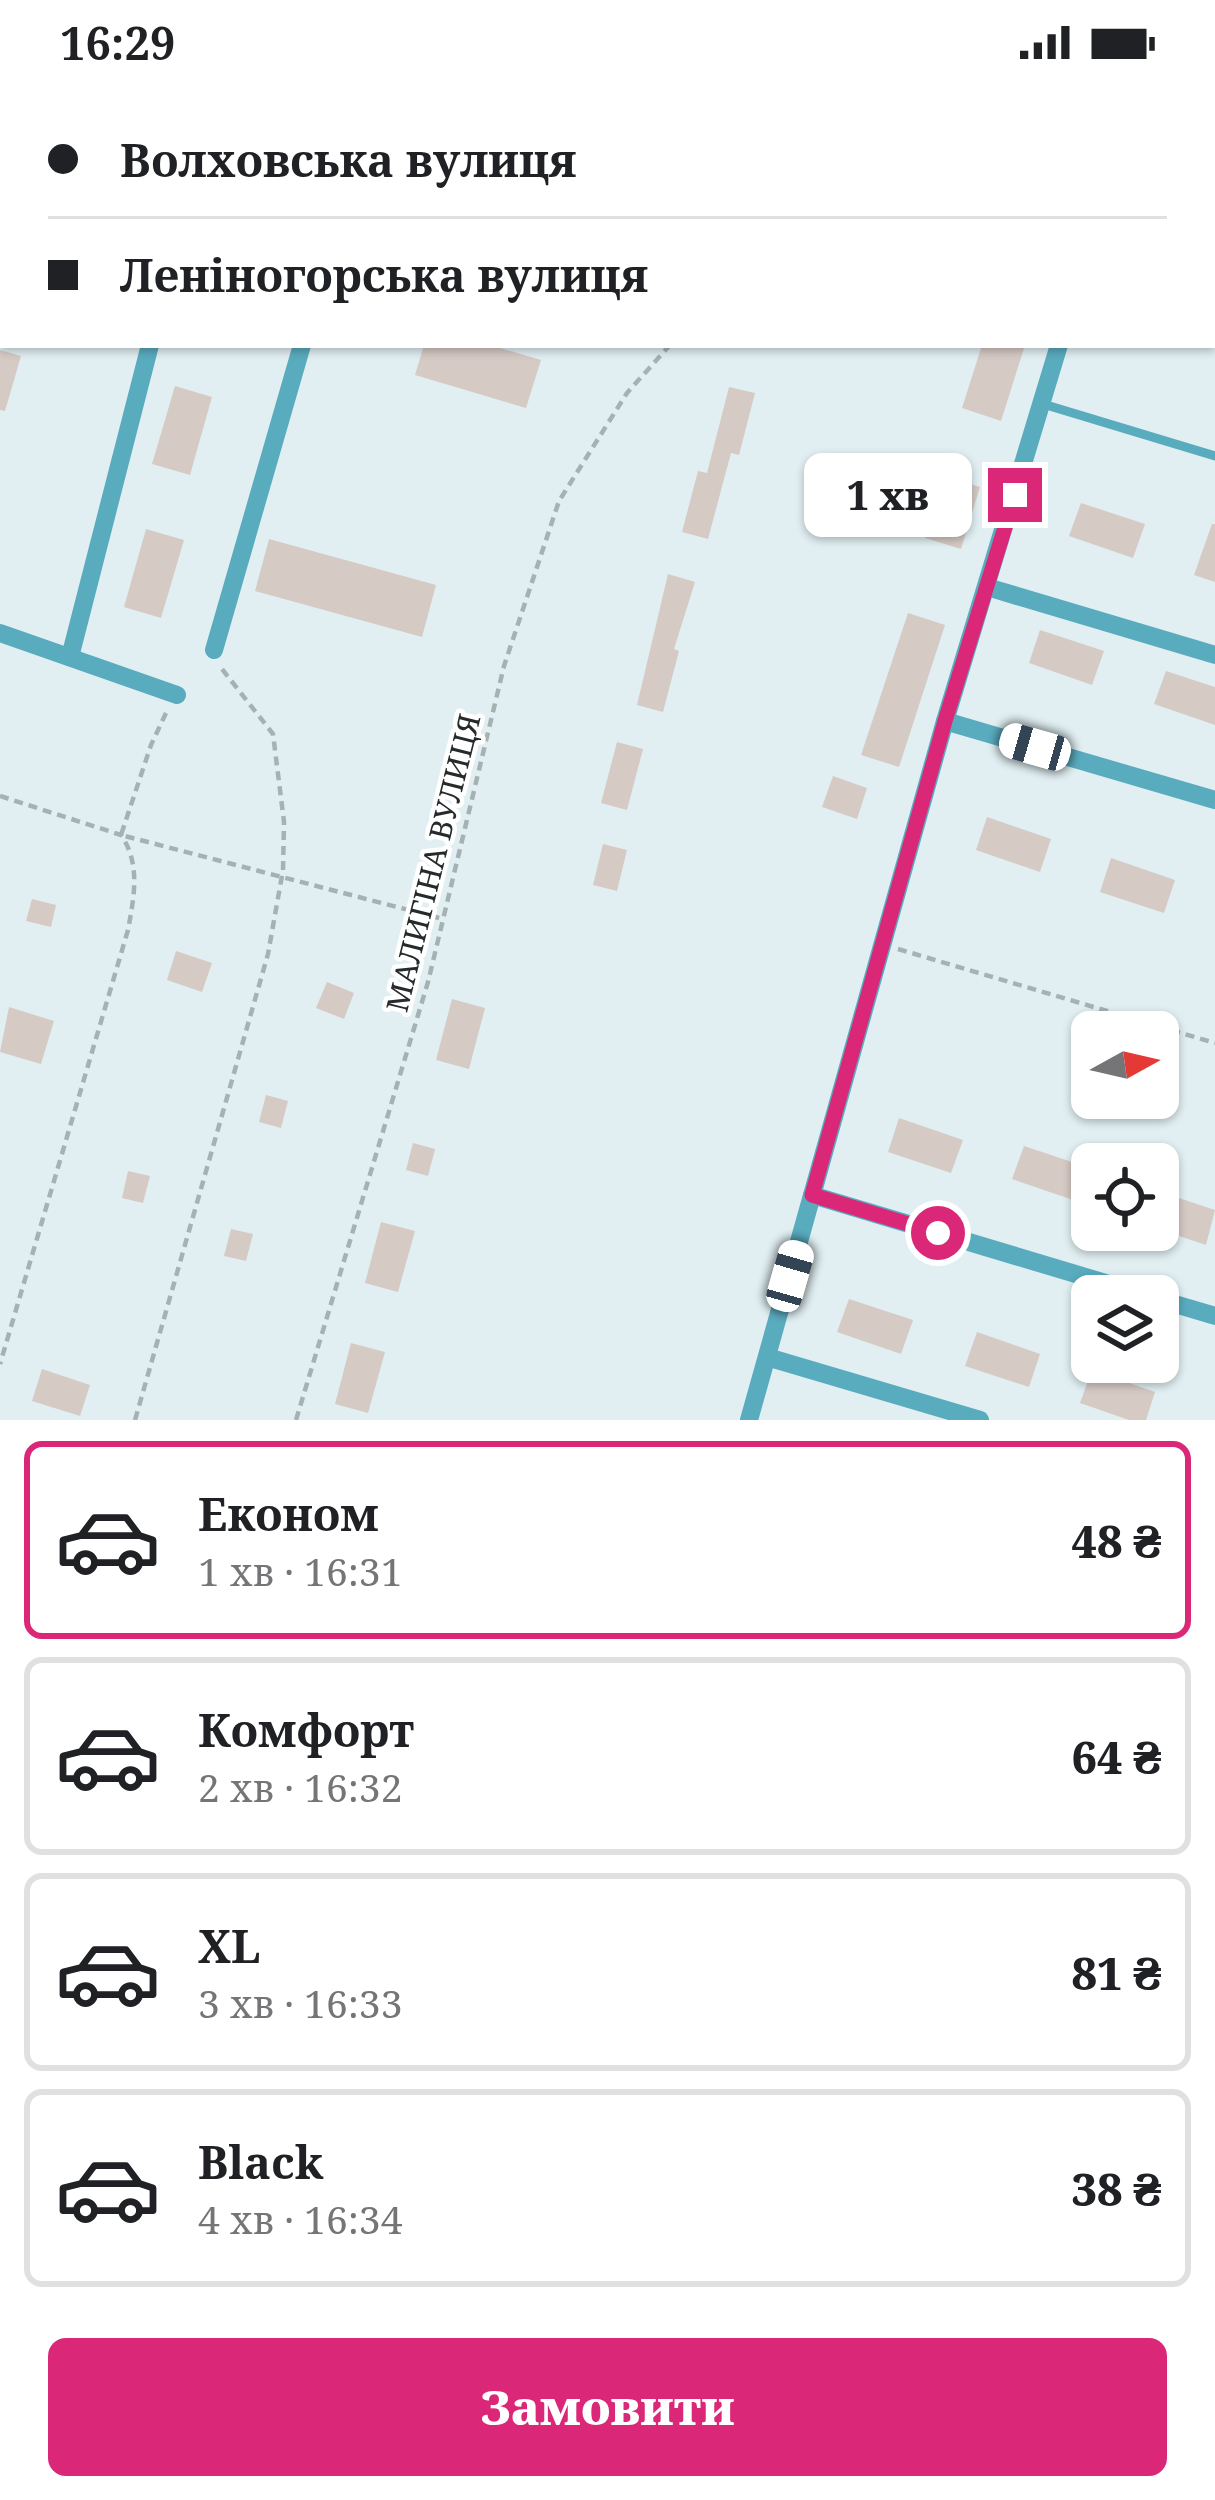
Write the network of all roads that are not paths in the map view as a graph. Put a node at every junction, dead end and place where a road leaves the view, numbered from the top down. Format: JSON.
{"nodes":[{"id":1,"x":149,"y":348,"type":"edge"},
{"id":2,"x":301,"y":348,"type":"edge"},
{"id":3,"x":1058,"y":348,"type":"edge"},
{"id":4,"x":1043,"y":404,"type":"junction"},
{"id":5,"x":1215,"y":456,"type":"edge"},
{"id":6,"x":987,"y":587,"type":"junction"},
{"id":7,"x":0,"y":633,"type":"edge"},
{"id":8,"x":214,"y":650,"type":"road end"},
{"id":9,"x":1215,"y":655,"type":"edge"},
{"id":10,"x":70,"y":658,"type":"junction"},
{"id":11,"x":177,"y":695,"type":"road end"},
{"id":12,"x":945,"y":721,"type":"junction"},
{"id":13,"x":1215,"y":800,"type":"edge"},
{"id":14,"x":812,"y":1195,"type":"junction"},
{"id":15,"x":1079,"y":1275,"type":"edge"},
{"id":16,"x":1179,"y":1305,"type":"edge"},
{"id":17,"x":1215,"y":1316,"type":"edge"},
{"id":18,"x":767,"y":1357,"type":"junction"},
{"id":19,"x":749,"y":1420,"type":"edge"},
{"id":20,"x":980,"y":1420,"type":"edge"}],
"edges":[{"from":1,"to":10,"type":"street"},
{"from":2,"to":8,"type":"street"},
{"from":3,"to":4,"type":"street"},
{"from":4,"to":5,"type":"lane"},
{"from":4,"to":6,"type":"street"},
{"from":6,"to":9,"type":"street"},
{"from":6,"to":12,"type":"street"},
{"from":7,"to":10,"type":"street"},
{"from":10,"to":11,"type":"street"},
{"from":12,"to":13,"type":"street"},
{"from":12,"to":14,"type":"street"},
{"from":14,"to":15,"type":"street"},
{"from":14,"to":18,"type":"street"},
{"from":16,"to":17,"type":"street"},
{"from":18,"to":19,"type":"street"},
{"from":18,"to":20,"type":"street"}]}
